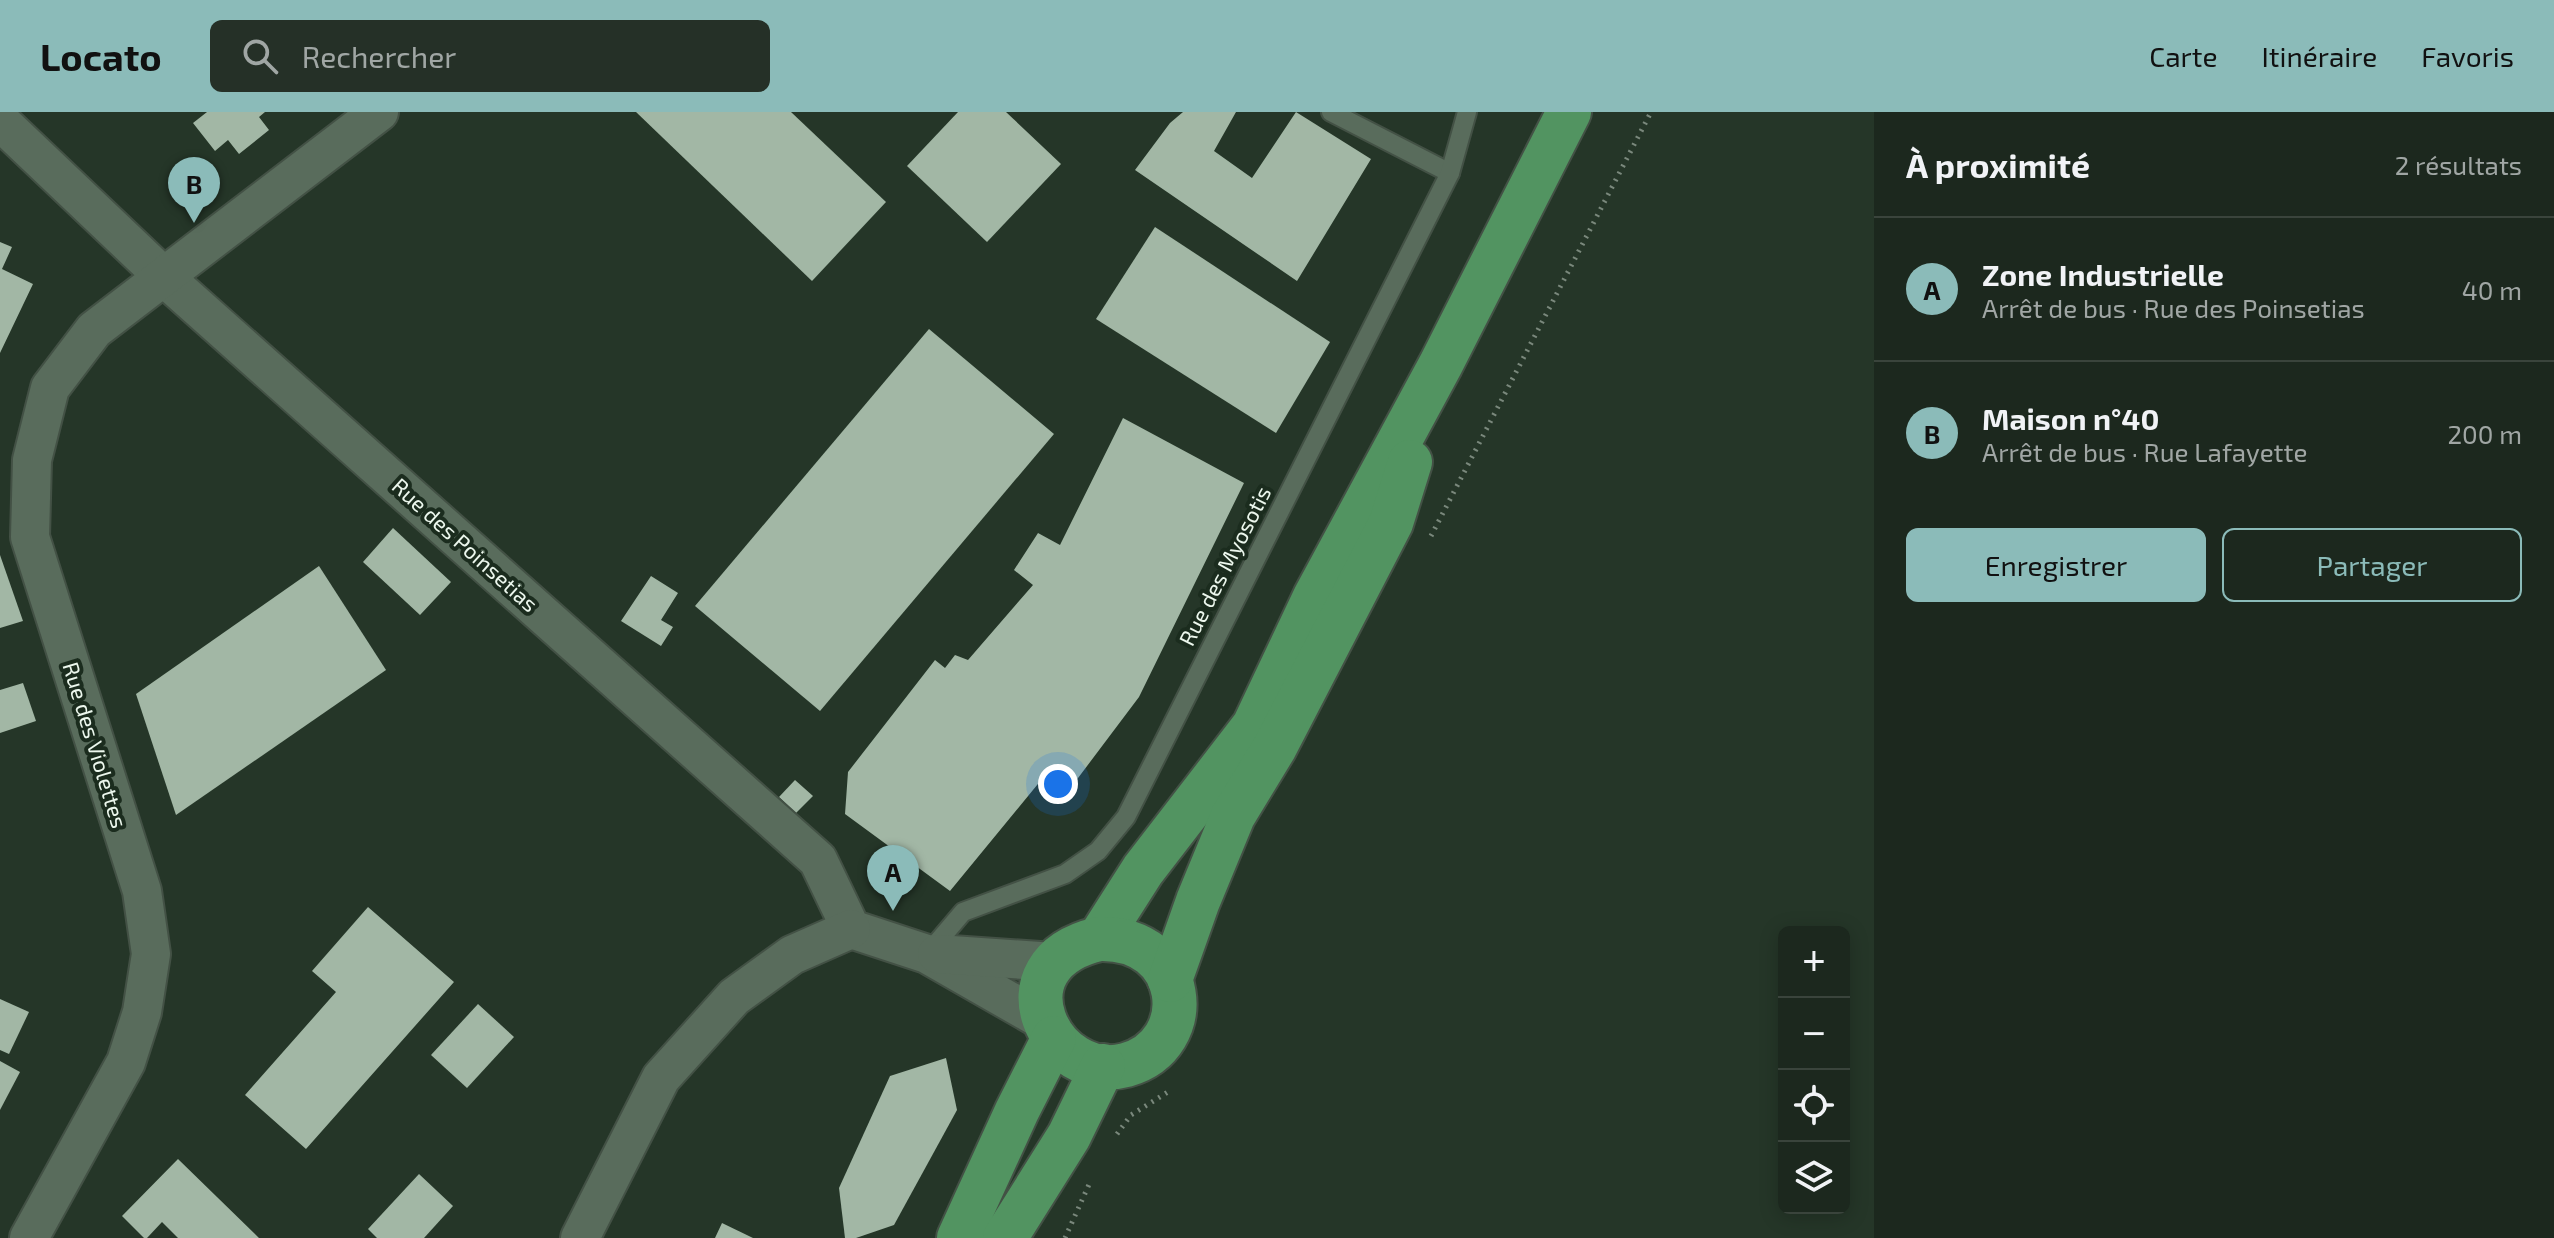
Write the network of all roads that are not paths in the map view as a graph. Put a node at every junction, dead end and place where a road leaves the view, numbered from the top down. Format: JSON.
{"nodes":[{"id":1,"x":379,"y":112,"type":"edge"},
{"id":2,"x":1331,"y":112,"type":"edge"},
{"id":3,"x":1467,"y":112,"type":"edge"},
{"id":4,"x":1569,"y":112,"type":"edge"},
{"id":5,"x":0,"y":121,"type":"edge"},
{"id":6,"x":1450,"y":173,"type":"junction"},
{"id":7,"x":164,"y":277,"type":"junction"},
{"id":8,"x":1441,"y":364,"type":"junction"},
{"id":9,"x":1254,"y":726,"type":"junction"},
{"id":10,"x":1233,"y":816,"type":"junction"},
{"id":11,"x":851,"y":929,"type":"junction"},
{"id":12,"x":1099,"y":939,"type":"junction"},
{"id":13,"x":927,"y":954,"type":"junction"},
{"id":14,"x":1054,"y":962,"type":"junction"},
{"id":15,"x":1170,"y":980,"type":"junction"},
{"id":16,"x":1049,"y":1029,"type":"junction"},
{"id":17,"x":1103,"y":1066,"type":"junction"},
{"id":18,"x":980,"y":1226,"type":"edge"},
{"id":19,"x":0,"y":1230,"type":"edge"},
{"id":20,"x":16,"y":1238,"type":"edge"},
{"id":21,"x":29,"y":1238,"type":"edge"},
{"id":22,"x":580,"y":1238,"type":"edge"}],
"edges":[{"from":1,"to":7,"type":"street","name":"Rue des Violettes"},
{"from":2,"to":6,"type":"lane"},
{"from":3,"to":6,"type":"lane","name":"Rue des Myosotis"},
{"from":4,"to":8,"type":"main road"},
{"from":5,"to":7,"type":"street","name":"Rue des Poinsetias"},
{"from":6,"to":13,"type":"lane","name":"Rue des Myosotis"},
{"from":7,"to":11,"type":"street","name":"Rue des Poinsetias"},
{"from":7,"to":21,"type":"street","name":"Rue des Violettes"},
{"from":8,"to":9,"type":"main road"},
{"from":8,"to":10,"type":"main road"},
{"from":9,"to":10,"type":"lane"},
{"from":9,"to":12,"type":"main road"},
{"from":10,"to":15,"type":"main road"},
{"from":11,"to":13,"type":"street"},
{"from":11,"to":22,"type":"street"},
{"from":12,"to":14,"type":"main road"},
{"from":12,"to":15,"type":"main road"},
{"from":13,"to":14,"type":"street"},
{"from":13,"to":16,"type":"street"},
{"from":14,"to":16,"type":"main road"},
{"from":15,"to":17,"type":"main road"},
{"from":16,"to":17,"type":"main road"},
{"from":16,"to":18,"type":"main road"},
{"from":17,"to":18,"type":"main road"},
{"from":19,"to":20,"type":"street"}]}
